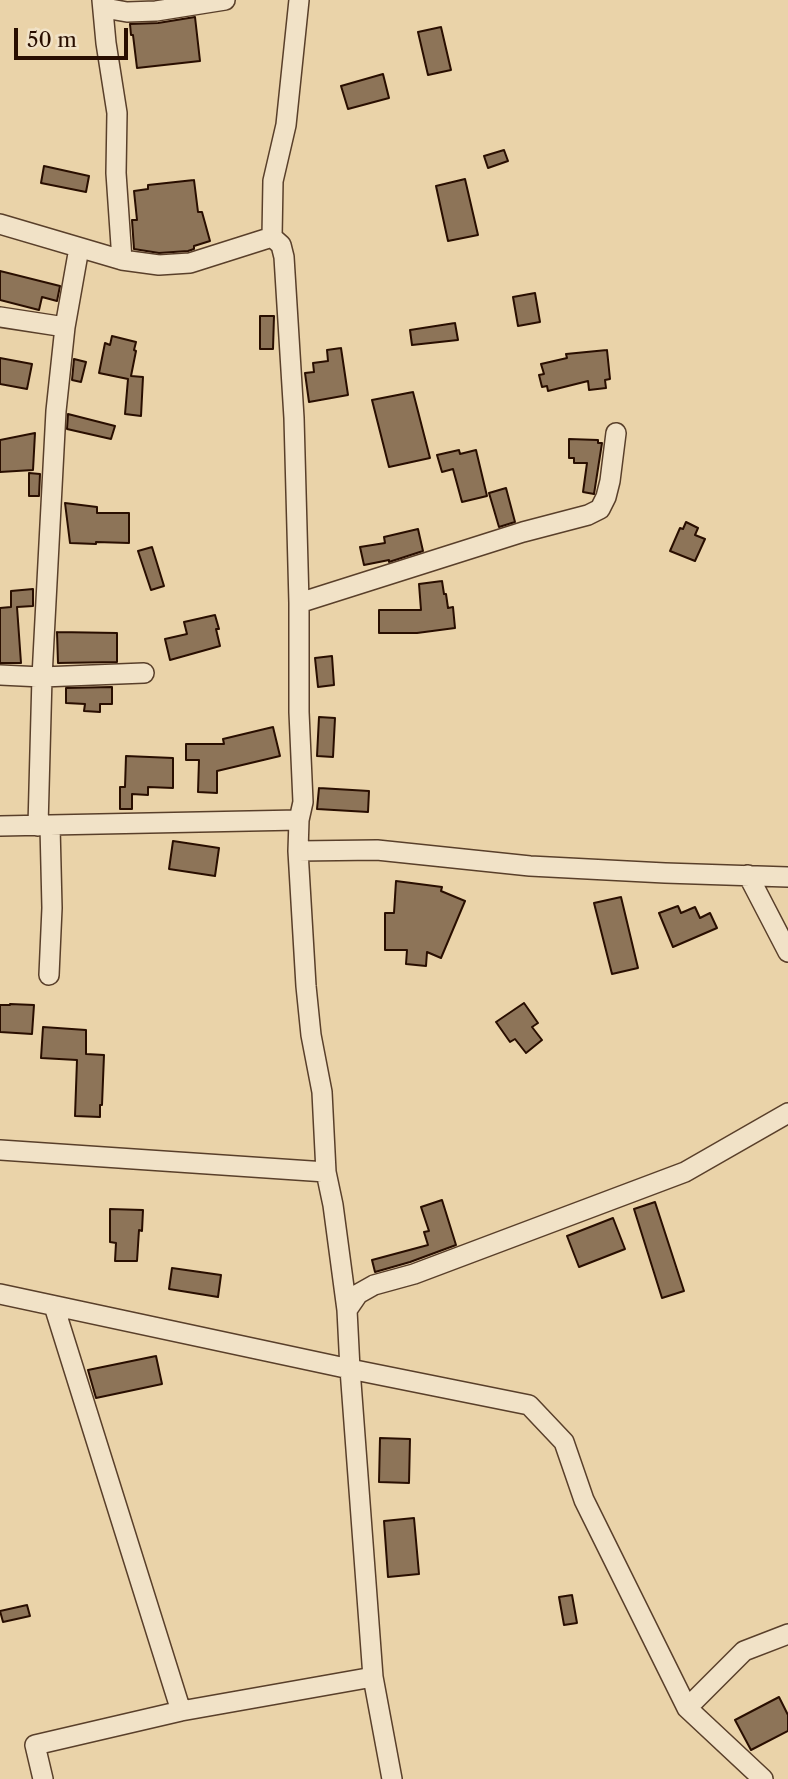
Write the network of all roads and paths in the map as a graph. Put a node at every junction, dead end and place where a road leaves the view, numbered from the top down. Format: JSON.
{"nodes":[{"id":1,"x":225,"y":0,"type":"edge"},
{"id":2,"x":297,"y":0,"type":"edge"},
{"id":3,"x":103,"y":4,"type":"edge"},
{"id":4,"x":0,"y":224,"type":"edge"},
{"id":5,"x":272,"y":237,"type":"junction"},
{"id":6,"x":79,"y":248,"type":"junction"},
{"id":7,"x":122,"y":260,"type":"junction"},
{"id":8,"x":0,"y":317,"type":"edge"},
{"id":9,"x":65,"y":327,"type":"junction"},
{"id":10,"x":616,"y":433,"type":"dead end"},
{"id":11,"x":299,"y":603,"type":"junction"},
{"id":12,"x":144,"y":673,"type":"dead end"},
{"id":13,"x":0,"y":675,"type":"edge"},
{"id":14,"x":42,"y":677,"type":"junction"},
{"id":15,"x":299,"y":821,"type":"junction"},
{"id":16,"x":0,"y":826,"type":"edge"},
{"id":17,"x":44,"y":826,"type":"junction"},
{"id":18,"x":298,"y":852,"type":"junction"},
{"id":19,"x":748,"y":875,"type":"junction"},
{"id":20,"x":788,"y":877,"type":"edge"},
{"id":21,"x":788,"y":952,"type":"edge"},
{"id":22,"x":50,"y":975,"type":"dead end"},
{"id":23,"x":788,"y":1113,"type":"edge"},
{"id":24,"x":0,"y":1150,"type":"edge"},
{"id":25,"x":326,"y":1172,"type":"junction"},
{"id":26,"x":0,"y":1294,"type":"edge"},
{"id":27,"x":54,"y":1306,"type":"junction"},
{"id":28,"x":347,"y":1310,"type":"junction"},
{"id":29,"x":350,"y":1369,"type":"junction"},
{"id":30,"x":788,"y":1634,"type":"edge"},
{"id":31,"x":373,"y":1677,"type":"junction"},
{"id":32,"x":687,"y":1708,"type":"junction"},
{"id":33,"x":181,"y":1711,"type":"junction"},
{"id":34,"x":43,"y":1779,"type":"edge"},
{"id":35,"x":392,"y":1779,"type":"edge"},
{"id":36,"x":763,"y":1779,"type":"edge"}],
"edges":[{"from":1,"to":3,"type":"street"},
{"from":2,"to":5,"type":"street"},
{"from":3,"to":7,"type":"street"},
{"from":4,"to":6,"type":"street"},
{"from":5,"to":7,"type":"street"},
{"from":5,"to":11,"type":"street"},
{"from":6,"to":7,"type":"street"},
{"from":6,"to":9,"type":"street"},
{"from":8,"to":9,"type":"street"},
{"from":9,"to":14,"type":"street"},
{"from":10,"to":11,"type":"street"},
{"from":11,"to":15,"type":"street"},
{"from":12,"to":14,"type":"street"},
{"from":13,"to":14,"type":"street"},
{"from":14,"to":17,"type":"street"},
{"from":15,"to":17,"type":"street"},
{"from":15,"to":18,"type":"street"},
{"from":16,"to":17,"type":"street"},
{"from":17,"to":22,"type":"street"},
{"from":18,"to":19,"type":"street"},
{"from":18,"to":25,"type":"street"},
{"from":19,"to":20,"type":"street"},
{"from":19,"to":21,"type":"street"},
{"from":23,"to":28,"type":"street"},
{"from":24,"to":25,"type":"street"},
{"from":25,"to":28,"type":"street"},
{"from":26,"to":27,"type":"street"},
{"from":27,"to":29,"type":"street"},
{"from":27,"to":33,"type":"street"},
{"from":28,"to":29,"type":"street"},
{"from":29,"to":31,"type":"street"},
{"from":29,"to":32,"type":"street"},
{"from":30,"to":32,"type":"street"},
{"from":31,"to":33,"type":"street"},
{"from":31,"to":35,"type":"street"},
{"from":32,"to":36,"type":"street"},
{"from":33,"to":34,"type":"street"}]}
